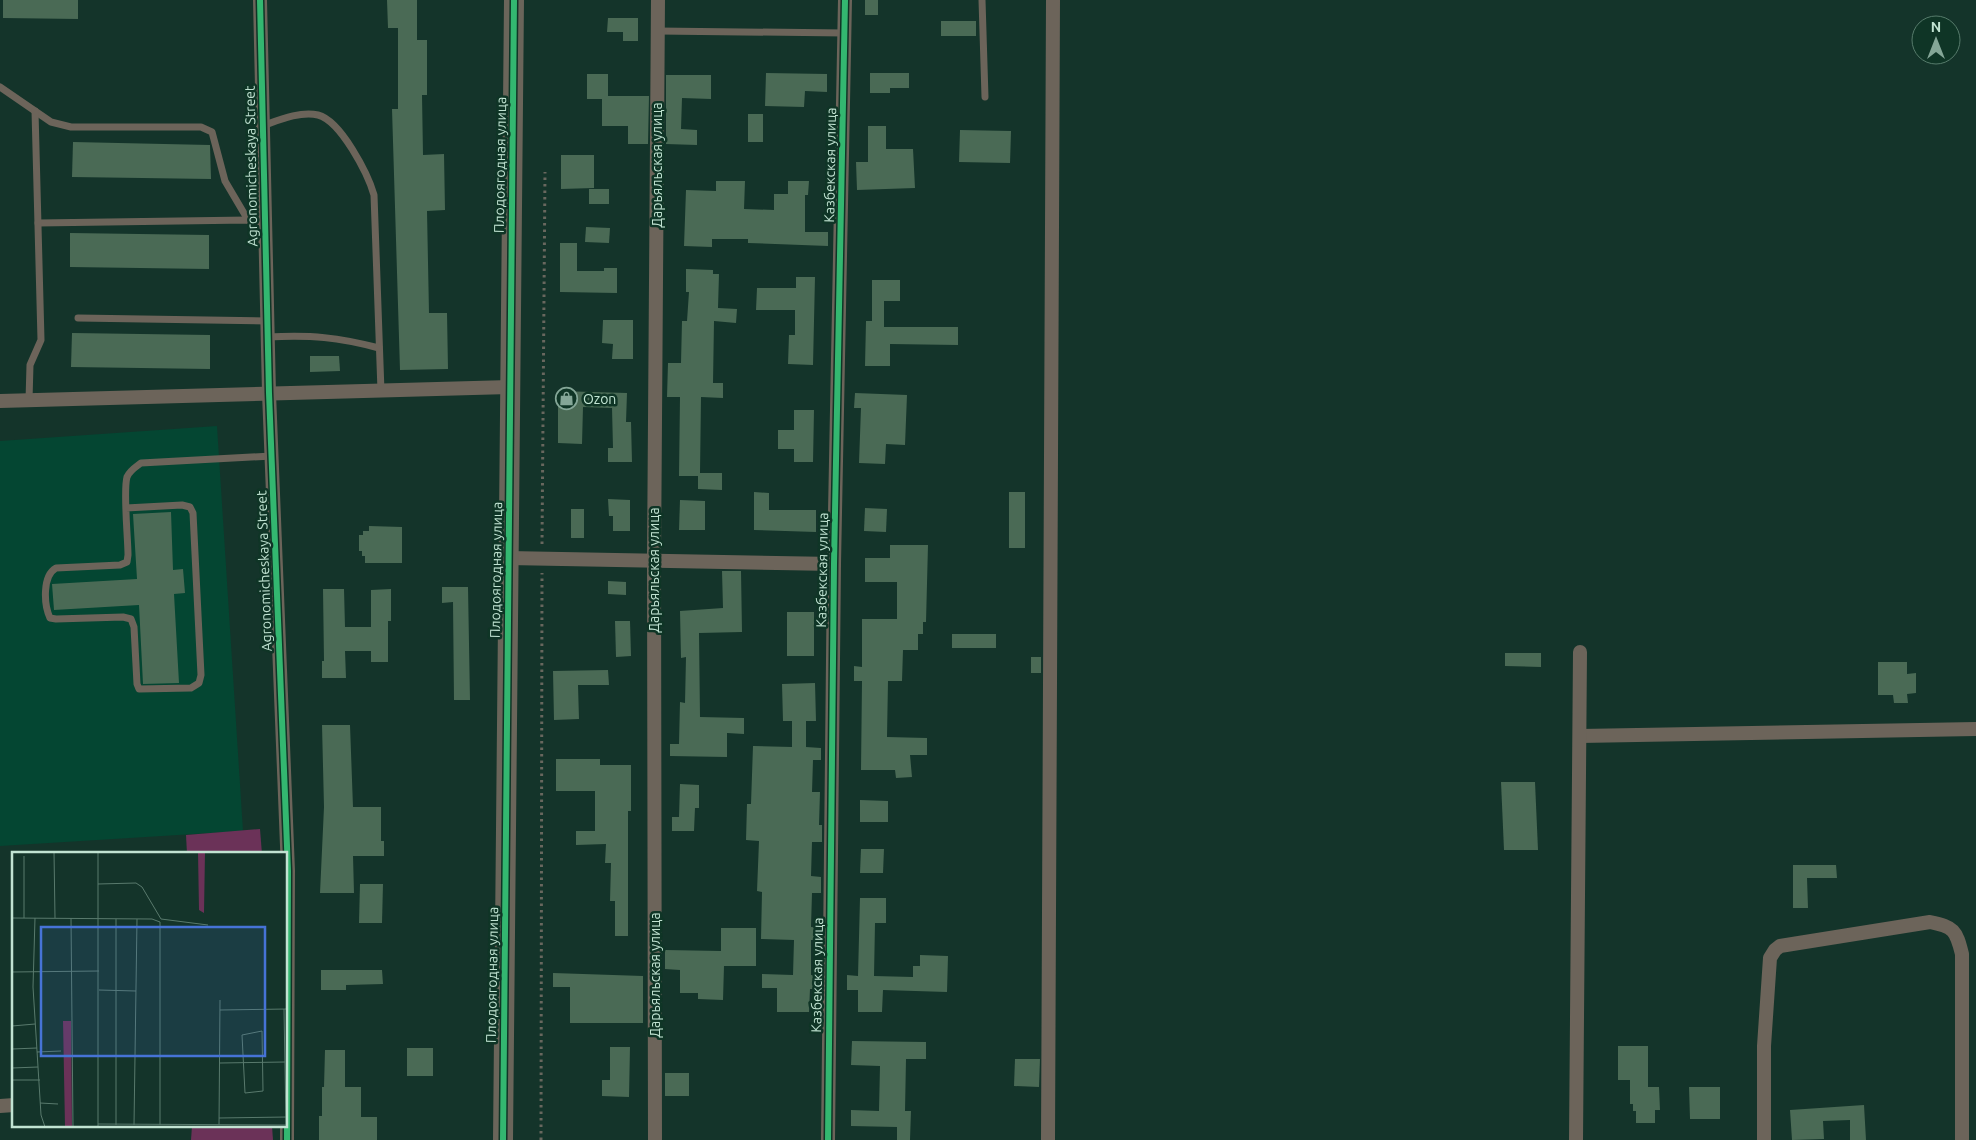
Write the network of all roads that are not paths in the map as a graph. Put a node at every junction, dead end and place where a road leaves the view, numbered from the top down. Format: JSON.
{"nodes":[{"id":1,"x":260,"y":0,"type":"edge"},
{"id":2,"x":514,"y":0,"type":"edge"},
{"id":3,"x":658,"y":0,"type":"edge"},
{"id":4,"x":846,"y":0,"type":"edge"},
{"id":5,"x":982,"y":0,"type":"edge"},
{"id":6,"x":1053,"y":0,"type":"edge"},
{"id":7,"x":658,"y":31,"type":"junction"},
{"id":8,"x":845,"y":33,"type":"junction"},
{"id":9,"x":0,"y":88,"type":"edge"},
{"id":10,"x":985,"y":97,"type":"dead end"},
{"id":11,"x":35,"y":111,"type":"junction"},
{"id":12,"x":262,"y":126,"type":"junction"},
{"id":13,"x":248,"y":220,"type":"junction"},
{"id":14,"x":38,"y":223,"type":"junction"},
{"id":15,"x":265,"y":225,"type":"junction"},
{"id":16,"x":78,"y":318,"type":"dead end"},
{"id":17,"x":268,"y":321,"type":"junction"},
{"id":18,"x":268,"y":337,"type":"junction"},
{"id":19,"x":379,"y":348,"type":"junction"},
{"id":20,"x":510,"y":387,"type":"junction"},
{"id":21,"x":381,"y":391,"type":"junction"},
{"id":22,"x":269,"y":393,"type":"junction"},
{"id":23,"x":30,"y":400,"type":"junction"},
{"id":24,"x":0,"y":401,"type":"edge"},
{"id":25,"x":272,"y":456,"type":"junction"},
{"id":26,"x":126,"y":508,"type":"junction"},
{"id":27,"x":508,"y":558,"type":"junction"},
{"id":28,"x":654,"y":560,"type":"junction"},
{"id":29,"x":834,"y":564,"type":"junction"},
{"id":30,"x":1580,"y":652,"type":"dead end"},
{"id":31,"x":1976,"y":729,"type":"edge"},
{"id":32,"x":1580,"y":736,"type":"junction"},
{"id":33,"x":287,"y":852,"type":"edge"},
{"id":34,"x":503,"y":1140,"type":"edge"},
{"id":35,"x":655,"y":1140,"type":"edge"},
{"id":36,"x":828,"y":1140,"type":"edge"},
{"id":37,"x":1048,"y":1140,"type":"edge"},
{"id":38,"x":1576,"y":1140,"type":"edge"},
{"id":39,"x":1764,"y":1140,"type":"edge"},
{"id":40,"x":1962,"y":1140,"type":"edge"}],
"edges":[{"from":1,"to":12,"type":"street","name":"Agronomicheskaya Street"},
{"from":2,"to":20,"type":"street","name":"Плодоягодная улица"},
{"from":3,"to":7,"type":"street","name":"Дарьяльская улица"},
{"from":4,"to":8,"type":"street","name":"Казбекская улица"},
{"from":5,"to":10,"type":"lane"},
{"from":6,"to":37,"type":"street"},
{"from":7,"to":8,"type":"lane"},
{"from":7,"to":28,"type":"street","name":"Дарьяльская улица"},
{"from":8,"to":29,"type":"street","name":"Казбекская улица"},
{"from":9,"to":11,"type":"lane"},
{"from":11,"to":13,"type":"lane"},
{"from":11,"to":14,"type":"lane"},
{"from":12,"to":15,"type":"street","name":"Agronomicheskaya Street"},
{"from":12,"to":19,"type":"lane"},
{"from":13,"to":14,"type":"lane"},
{"from":13,"to":15,"type":"lane"},
{"from":14,"to":23,"type":"lane"},
{"from":15,"to":17,"type":"street","name":"Agronomicheskaya Street"},
{"from":16,"to":17,"type":"lane"},
{"from":17,"to":18,"type":"street","name":"Agronomicheskaya Street"},
{"from":18,"to":19,"type":"lane"},
{"from":18,"to":22,"type":"street","name":"Agronomicheskaya Street"},
{"from":19,"to":21,"type":"lane"},
{"from":20,"to":21,"type":"street"},
{"from":20,"to":27,"type":"street","name":"Плодоягодная улица"},
{"from":21,"to":22,"type":"street"},
{"from":22,"to":23,"type":"street"},
{"from":22,"to":25,"type":"street","name":"Agronomicheskaya Street"},
{"from":23,"to":24,"type":"street"},
{"from":25,"to":26,"type":"lane"},
{"from":25,"to":33,"type":"street","name":"Agronomicheskaya Street"},
{"from":26,"to":26,"type":"lane"},
{"from":27,"to":28,"type":"street"},
{"from":27,"to":34,"type":"street","name":"Плодоягодная улица"},
{"from":28,"to":29,"type":"street"},
{"from":28,"to":35,"type":"street","name":"Дарьяльская улица"},
{"from":29,"to":36,"type":"street","name":"Казбекская улица"},
{"from":30,"to":32,"type":"street"},
{"from":31,"to":32,"type":"street"},
{"from":32,"to":38,"type":"street"},
{"from":39,"to":40,"type":"street"}]}
